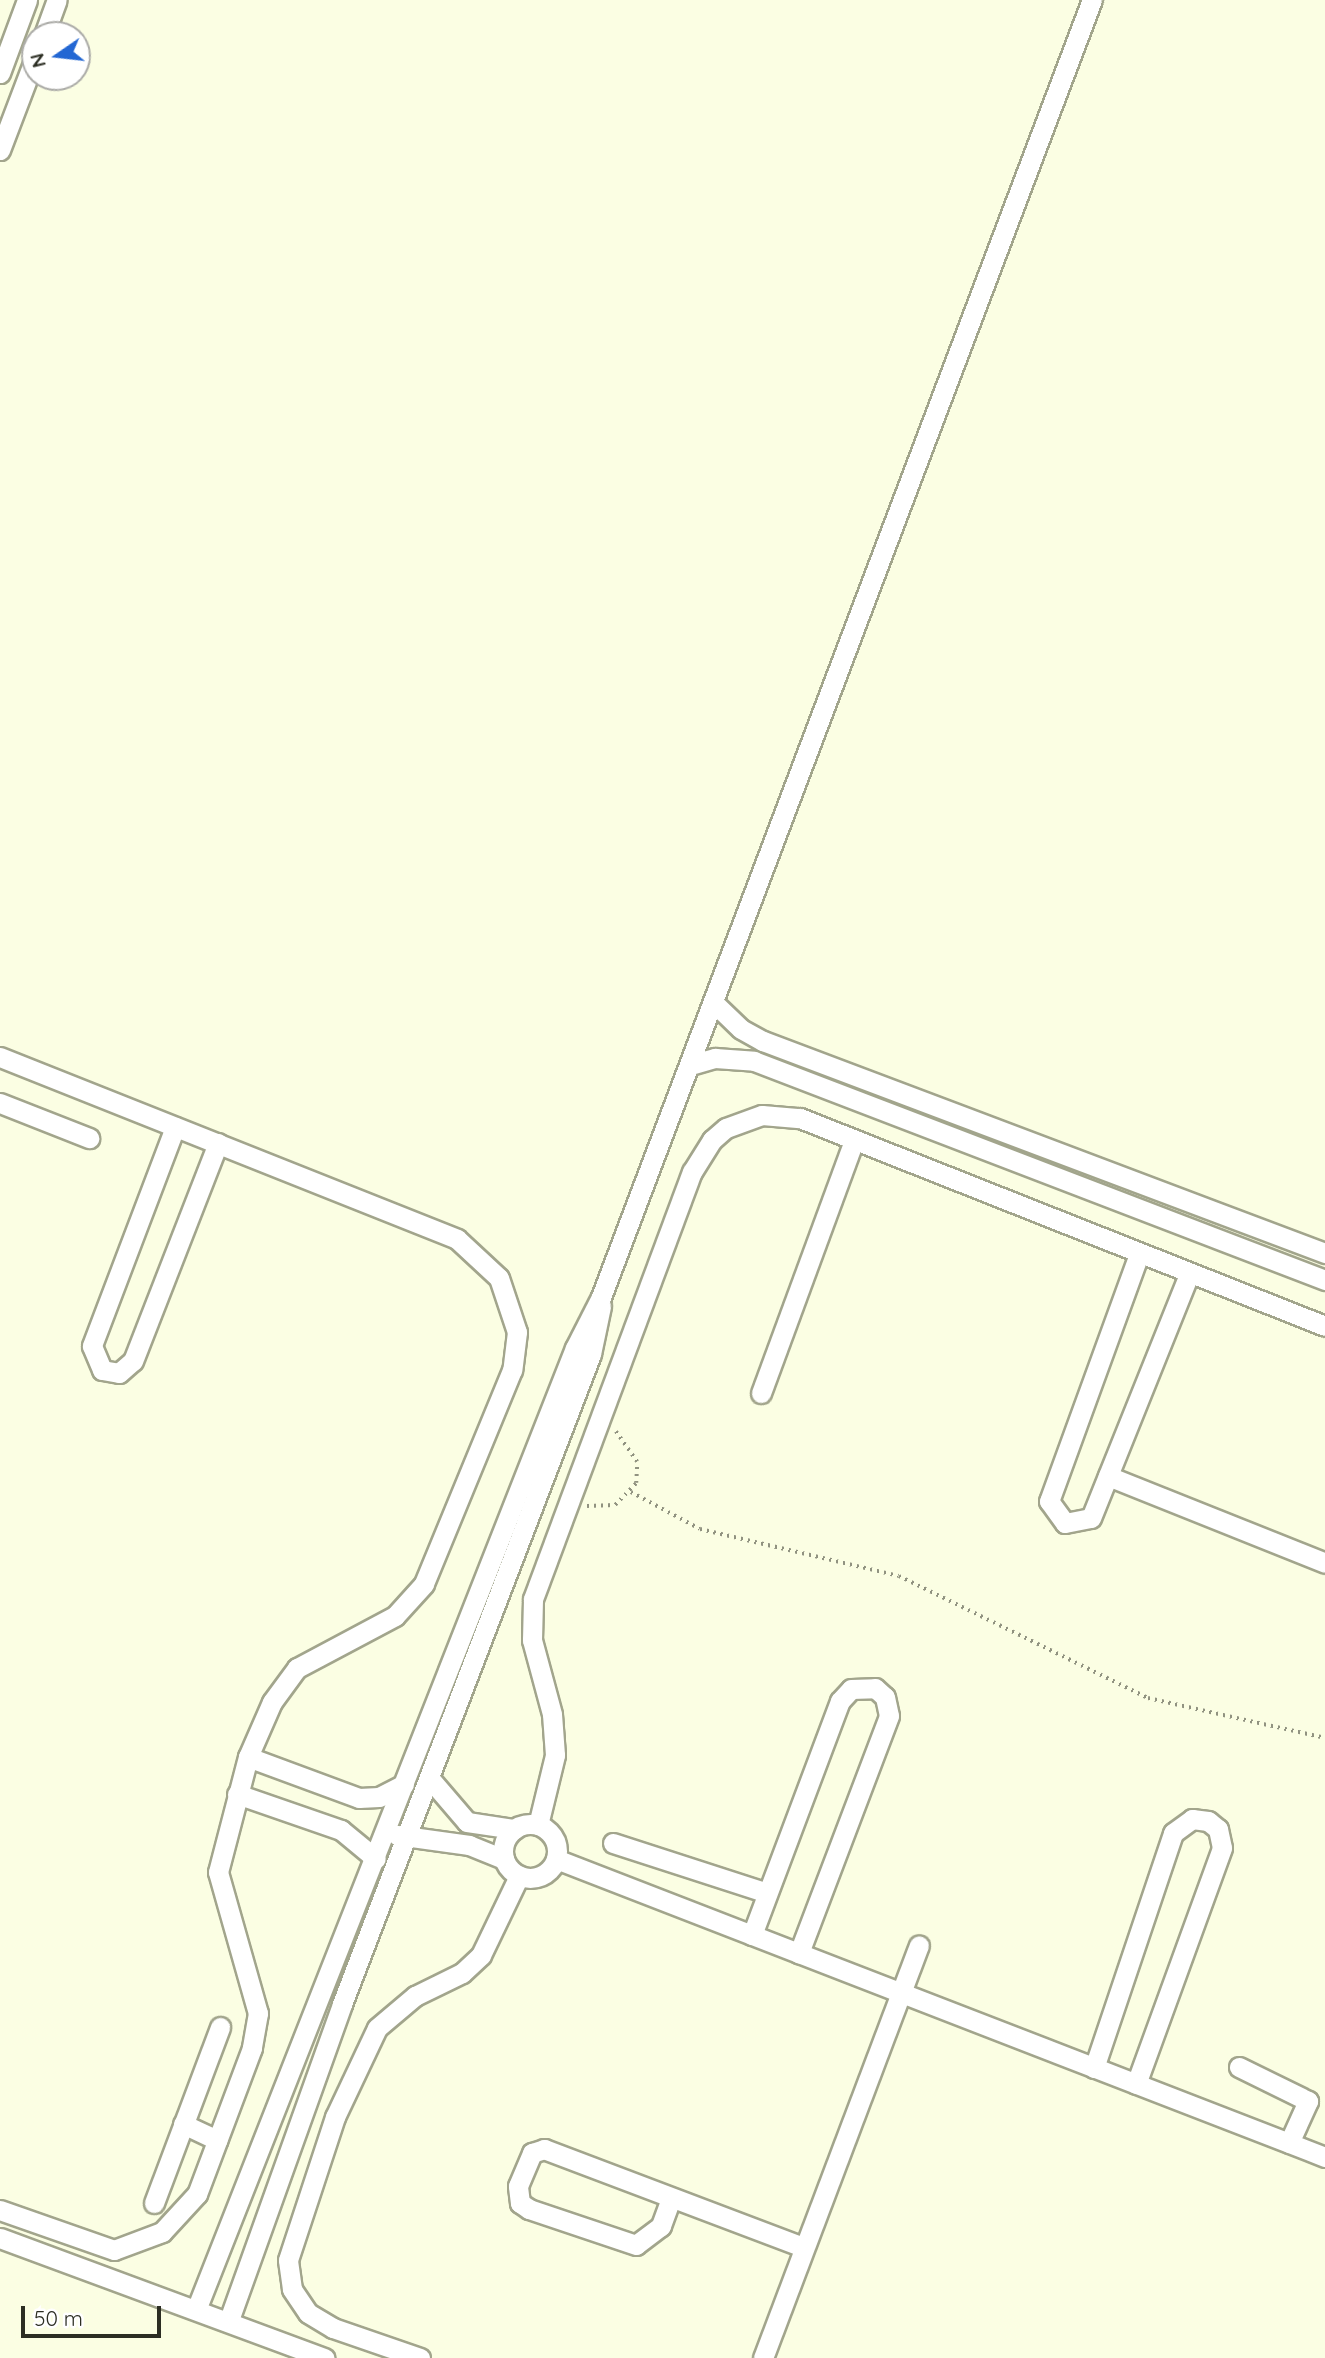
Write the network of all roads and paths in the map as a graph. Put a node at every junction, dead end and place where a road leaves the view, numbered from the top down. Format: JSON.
{"nodes":[{"id":1,"x":27,"y":0,"type":"edge"},
{"id":2,"x":57,"y":0,"type":"edge"},
{"id":3,"x":1092,"y":0,"type":"edge"},
{"id":4,"x":49,"y":21,"type":"edge"},
{"id":5,"x":0,"y":73,"type":"edge"},
{"id":6,"x":22,"y":91,"type":"edge"},
{"id":7,"x":0,"y":150,"type":"edge"},
{"id":8,"x":714,"y":1003,"type":"junction"},
{"id":9,"x":0,"y":1057,"type":"edge"},
{"id":10,"x":690,"y":1065,"type":"junction"},
{"id":11,"x":0,"y":1103,"type":"edge"},
{"id":12,"x":176,"y":1127,"type":"junction"},
{"id":13,"x":89,"y":1138,"type":"dead end"},
{"id":14,"x":854,"y":1140,"type":"junction"},
{"id":15,"x":218,"y":1143,"type":"junction"},
{"id":16,"x":1325,"y":1253,"type":"edge"},
{"id":17,"x":1139,"y":1254,"type":"junction"},
{"id":18,"x":1189,"y":1274,"type":"junction"},
{"id":19,"x":1325,"y":1280,"type":"edge"},
{"id":20,"x":601,"y":1297,"type":"junction"},
{"id":21,"x":1325,"y":1326,"type":"edge"},
{"id":22,"x":761,"y":1393,"type":"dead end"},
{"id":23,"x":601,"y":1414,"type":"junction"},
{"id":24,"x":1108,"y":1476,"type":"junction"},
{"id":25,"x":631,"y":1492,"type":"junction"},
{"id":26,"x":567,"y":1504,"type":"junction"},
{"id":27,"x":1325,"y":1563,"type":"edge"},
{"id":28,"x":1325,"y":1738,"type":"edge"},
{"id":29,"x":248,"y":1756,"type":"junction"},
{"id":30,"x":431,"y":1780,"type":"junction"},
{"id":31,"x":404,"y":1784,"type":"junction"},
{"id":32,"x":237,"y":1794,"type":"junction"},
{"id":33,"x":538,"y":1825,"type":"junction"},
{"id":34,"x":513,"y":1829,"type":"junction"},
{"id":35,"x":386,"y":1832,"type":"junction"},
{"id":36,"x":407,"y":1838,"type":"junction"},
{"id":37,"x":613,"y":1843,"type":"dead end"},
{"id":38,"x":376,"y":1859,"type":"junction"},
{"id":39,"x":504,"y":1859,"type":"junction"},
{"id":40,"x":556,"y":1859,"type":"junction"},
{"id":41,"x":519,"y":1877,"type":"junction"},
{"id":42,"x":765,"y":1892,"type":"junction"},
{"id":43,"x":752,"y":1934,"type":"junction"},
{"id":44,"x":919,"y":1945,"type":"dead end"},
{"id":45,"x":799,"y":1953,"type":"junction"},
{"id":46,"x":901,"y":1992,"type":"junction"},
{"id":47,"x":220,"y":2027,"type":"dead end"},
{"id":48,"x":1239,"y":2067,"type":"dead end"},
{"id":49,"x":1094,"y":2068,"type":"junction"},
{"id":50,"x":1136,"y":2084,"type":"junction"},
{"id":51,"x":1317,"y":2103,"type":"edge"},
{"id":52,"x":183,"y":2124,"type":"junction"},
{"id":53,"x":218,"y":2140,"type":"junction"},
{"id":54,"x":1289,"y":2143,"type":"junction"},
{"id":55,"x":1325,"y":2157,"type":"edge"},
{"id":56,"x":670,"y":2201,"type":"junction"},
{"id":57,"x":154,"y":2203,"type":"dead end"},
{"id":58,"x":0,"y":2210,"type":"edge"},
{"id":59,"x":0,"y":2238,"type":"edge"},
{"id":60,"x":804,"y":2247,"type":"junction"},
{"id":61,"x":196,"y":2309,"type":"junction"},
{"id":62,"x":229,"y":2320,"type":"junction"},
{"id":63,"x":324,"y":2358,"type":"edge"},
{"id":64,"x":420,"y":2358,"type":"edge"},
{"id":65,"x":763,"y":2358,"type":"edge"}],
"edges":[{"from":1,"to":5,"type":"street"},
{"from":2,"to":4,"type":"street"},
{"from":3,"to":8,"type":"street"},
{"from":6,"to":7,"type":"street"},
{"from":8,"to":10,"type":"street"},
{"from":8,"to":16,"type":"street"},
{"from":9,"to":12,"type":"street"},
{"from":10,"to":19,"type":"street"},
{"from":10,"to":20,"type":"street"},
{"from":11,"to":13,"type":"street"},
{"from":12,"to":15,"type":"street"},
{"from":12,"to":15,"type":"street"},
{"from":14,"to":17,"type":"street"},
{"from":14,"to":22,"type":"street"},
{"from":14,"to":23,"type":"street"},
{"from":15,"to":29,"type":"street"},
{"from":17,"to":18,"type":"street"},
{"from":17,"to":24,"type":"street"},
{"from":18,"to":21,"type":"street"},
{"from":18,"to":24,"type":"street"},
{"from":20,"to":30,"type":"street"},
{"from":20,"to":31,"type":"street"},
{"from":23,"to":25,"type":"path"},
{"from":23,"to":26,"type":"street"},
{"from":24,"to":27,"type":"street"},
{"from":25,"to":26,"type":"path"},
{"from":25,"to":28,"type":"path"},
{"from":26,"to":33,"type":"street"},
{"from":29,"to":31,"type":"street"},
{"from":29,"to":32,"type":"street"},
{"from":30,"to":34,"type":"street"},
{"from":30,"to":36,"type":"street"},
{"from":31,"to":35,"type":"street"},
{"from":32,"to":38,"type":"street"},
{"from":32,"to":53,"type":"street"},
{"from":33,"to":34,"type":"street"},
{"from":33,"to":40,"type":"street"},
{"from":34,"to":39,"type":"street"},
{"from":35,"to":36,"type":"street"},
{"from":35,"to":38,"type":"street"},
{"from":36,"to":39,"type":"street"},
{"from":36,"to":62,"type":"street"},
{"from":37,"to":42,"type":"street"},
{"from":38,"to":61,"type":"street"},
{"from":39,"to":41,"type":"street"},
{"from":40,"to":41,"type":"street"},
{"from":40,"to":43,"type":"street"},
{"from":41,"to":64,"type":"street"},
{"from":42,"to":43,"type":"street"},
{"from":42,"to":45,"type":"street"},
{"from":43,"to":45,"type":"street"},
{"from":44,"to":46,"type":"street"},
{"from":45,"to":46,"type":"street"},
{"from":46,"to":49,"type":"street"},
{"from":46,"to":60,"type":"street"},
{"from":47,"to":52,"type":"street"},
{"from":48,"to":51,"type":"street"},
{"from":49,"to":50,"type":"street"},
{"from":49,"to":50,"type":"street"},
{"from":50,"to":54,"type":"street"},
{"from":51,"to":54,"type":"street"},
{"from":52,"to":53,"type":"street"},
{"from":52,"to":57,"type":"street"},
{"from":53,"to":58,"type":"street"},
{"from":54,"to":55,"type":"street"},
{"from":56,"to":56,"type":"street"},
{"from":56,"to":60,"type":"street"},
{"from":59,"to":61,"type":"street"},
{"from":60,"to":65,"type":"street"},
{"from":61,"to":62,"type":"street"},
{"from":62,"to":63,"type":"street"}]}
